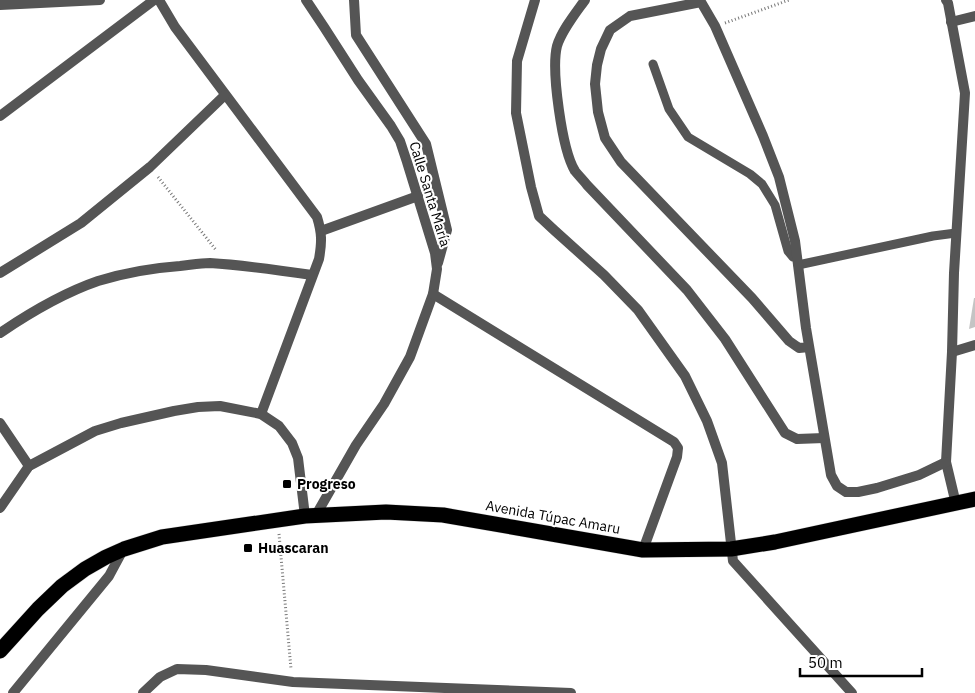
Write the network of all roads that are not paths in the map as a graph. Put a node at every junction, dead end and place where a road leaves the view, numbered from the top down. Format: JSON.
{"nodes":[{"id":1,"x":100,"y":0,"type":"edge"},
{"id":2,"x":154,"y":0,"type":"edge"},
{"id":3,"x":159,"y":0,"type":"edge"},
{"id":4,"x":306,"y":0,"type":"edge"},
{"id":5,"x":354,"y":0,"type":"edge"},
{"id":6,"x":536,"y":0,"type":"edge"},
{"id":7,"x":585,"y":0,"type":"edge"},
{"id":8,"x":946,"y":0,"type":"edge"},
{"id":9,"x":0,"y":5,"type":"edge"},
{"id":10,"x":975,"y":16,"type":"edge"},
{"id":11,"x":951,"y":22,"type":"junction"},
{"id":12,"x":653,"y":64,"type":"dead end"},
{"id":13,"x":225,"y":95,"type":"junction"},
{"id":14,"x":0,"y":116,"type":"edge"},
{"id":15,"x":418,"y":196,"type":"junction"},
{"id":16,"x":321,"y":230,"type":"junction"},
{"id":17,"x":956,"y":233,"type":"junction"},
{"id":18,"x":798,"y":261,"type":"junction"},
{"id":19,"x":437,"y":269,"type":"junction"},
{"id":20,"x":0,"y":273,"type":"edge"},
{"id":21,"x":312,"y":275,"type":"junction"},
{"id":22,"x":433,"y":294,"type":"junction"},
{"id":23,"x":0,"y":333,"type":"edge"},
{"id":24,"x":975,"y":345,"type":"edge"},
{"id":25,"x":809,"y":347,"type":"junction"},
{"id":26,"x":952,"y":352,"type":"junction"},
{"id":27,"x":261,"y":414,"type":"junction"},
{"id":28,"x":0,"y":423,"type":"edge"},
{"id":29,"x":824,"y":438,"type":"junction"},
{"id":30,"x":946,"y":462,"type":"junction"},
{"id":31,"x":29,"y":466,"type":"junction"},
{"id":32,"x":975,"y":499,"type":"edge"},
{"id":33,"x":956,"y":504,"type":"junction"},
{"id":34,"x":0,"y":508,"type":"edge"},
{"id":35,"x":311,"y":515,"type":"junction"},
{"id":36,"x":124,"y":549,"type":"junction"},
{"id":37,"x":732,"y":549,"type":"junction"},
{"id":38,"x":643,"y":550,"type":"junction"},
{"id":39,"x":0,"y":651,"type":"edge"},
{"id":40,"x":13,"y":693,"type":"edge"},
{"id":41,"x":143,"y":693,"type":"edge"},
{"id":42,"x":571,"y":693,"type":"edge"},
{"id":43,"x":852,"y":693,"type":"edge"}],
"edges":[{"from":1,"to":9,"type":"street"},
{"from":2,"to":14,"type":"street"},
{"from":3,"to":13,"type":"street"},
{"from":4,"to":15,"type":"street","name":"Calle Santa María"},
{"from":5,"to":19,"type":"street"},
{"from":6,"to":37,"type":"street"},
{"from":7,"to":29,"type":"street"},
{"from":8,"to":11,"type":"street"},
{"from":10,"to":11,"type":"street"},
{"from":11,"to":17,"type":"street"},
{"from":12,"to":18,"type":"lane"},
{"from":13,"to":16,"type":"street"},
{"from":13,"to":20,"type":"street"},
{"from":15,"to":16,"type":"street"},
{"from":15,"to":19,"type":"street","name":"Calle Santa María"},
{"from":16,"to":21,"type":"street"},
{"from":17,"to":18,"type":"lane"},
{"from":17,"to":26,"type":"street"},
{"from":18,"to":25,"type":"street"},
{"from":18,"to":25,"type":"street"},
{"from":19,"to":22,"type":"street","name":"Calle Santa María"},
{"from":21,"to":23,"type":"street"},
{"from":21,"to":27,"type":"street"},
{"from":22,"to":35,"type":"street","name":"Calle Santa María"},
{"from":22,"to":38,"type":"street"},
{"from":24,"to":26,"type":"street"},
{"from":25,"to":29,"type":"street"},
{"from":26,"to":30,"type":"street"},
{"from":27,"to":31,"type":"street"},
{"from":27,"to":35,"type":"street"},
{"from":28,"to":31,"type":"street"},
{"from":29,"to":30,"type":"street"},
{"from":30,"to":33,"type":"street"},
{"from":31,"to":34,"type":"street"},
{"from":32,"to":33,"type":"highway","name":"Avenida Túpac Amaru"},
{"from":33,"to":37,"type":"highway","name":"Avenida Túpac Amaru"},
{"from":35,"to":36,"type":"highway","name":"Avenida Túpac Amaru"},
{"from":35,"to":38,"type":"highway","name":"Avenida Túpac Amaru"},
{"from":36,"to":39,"type":"highway","name":"Avenida Túpac Amaru"},
{"from":36,"to":40,"type":"street"},
{"from":37,"to":38,"type":"highway","name":"Avenida Túpac Amaru"},
{"from":37,"to":43,"type":"street"},
{"from":41,"to":42,"type":"street"}]}
